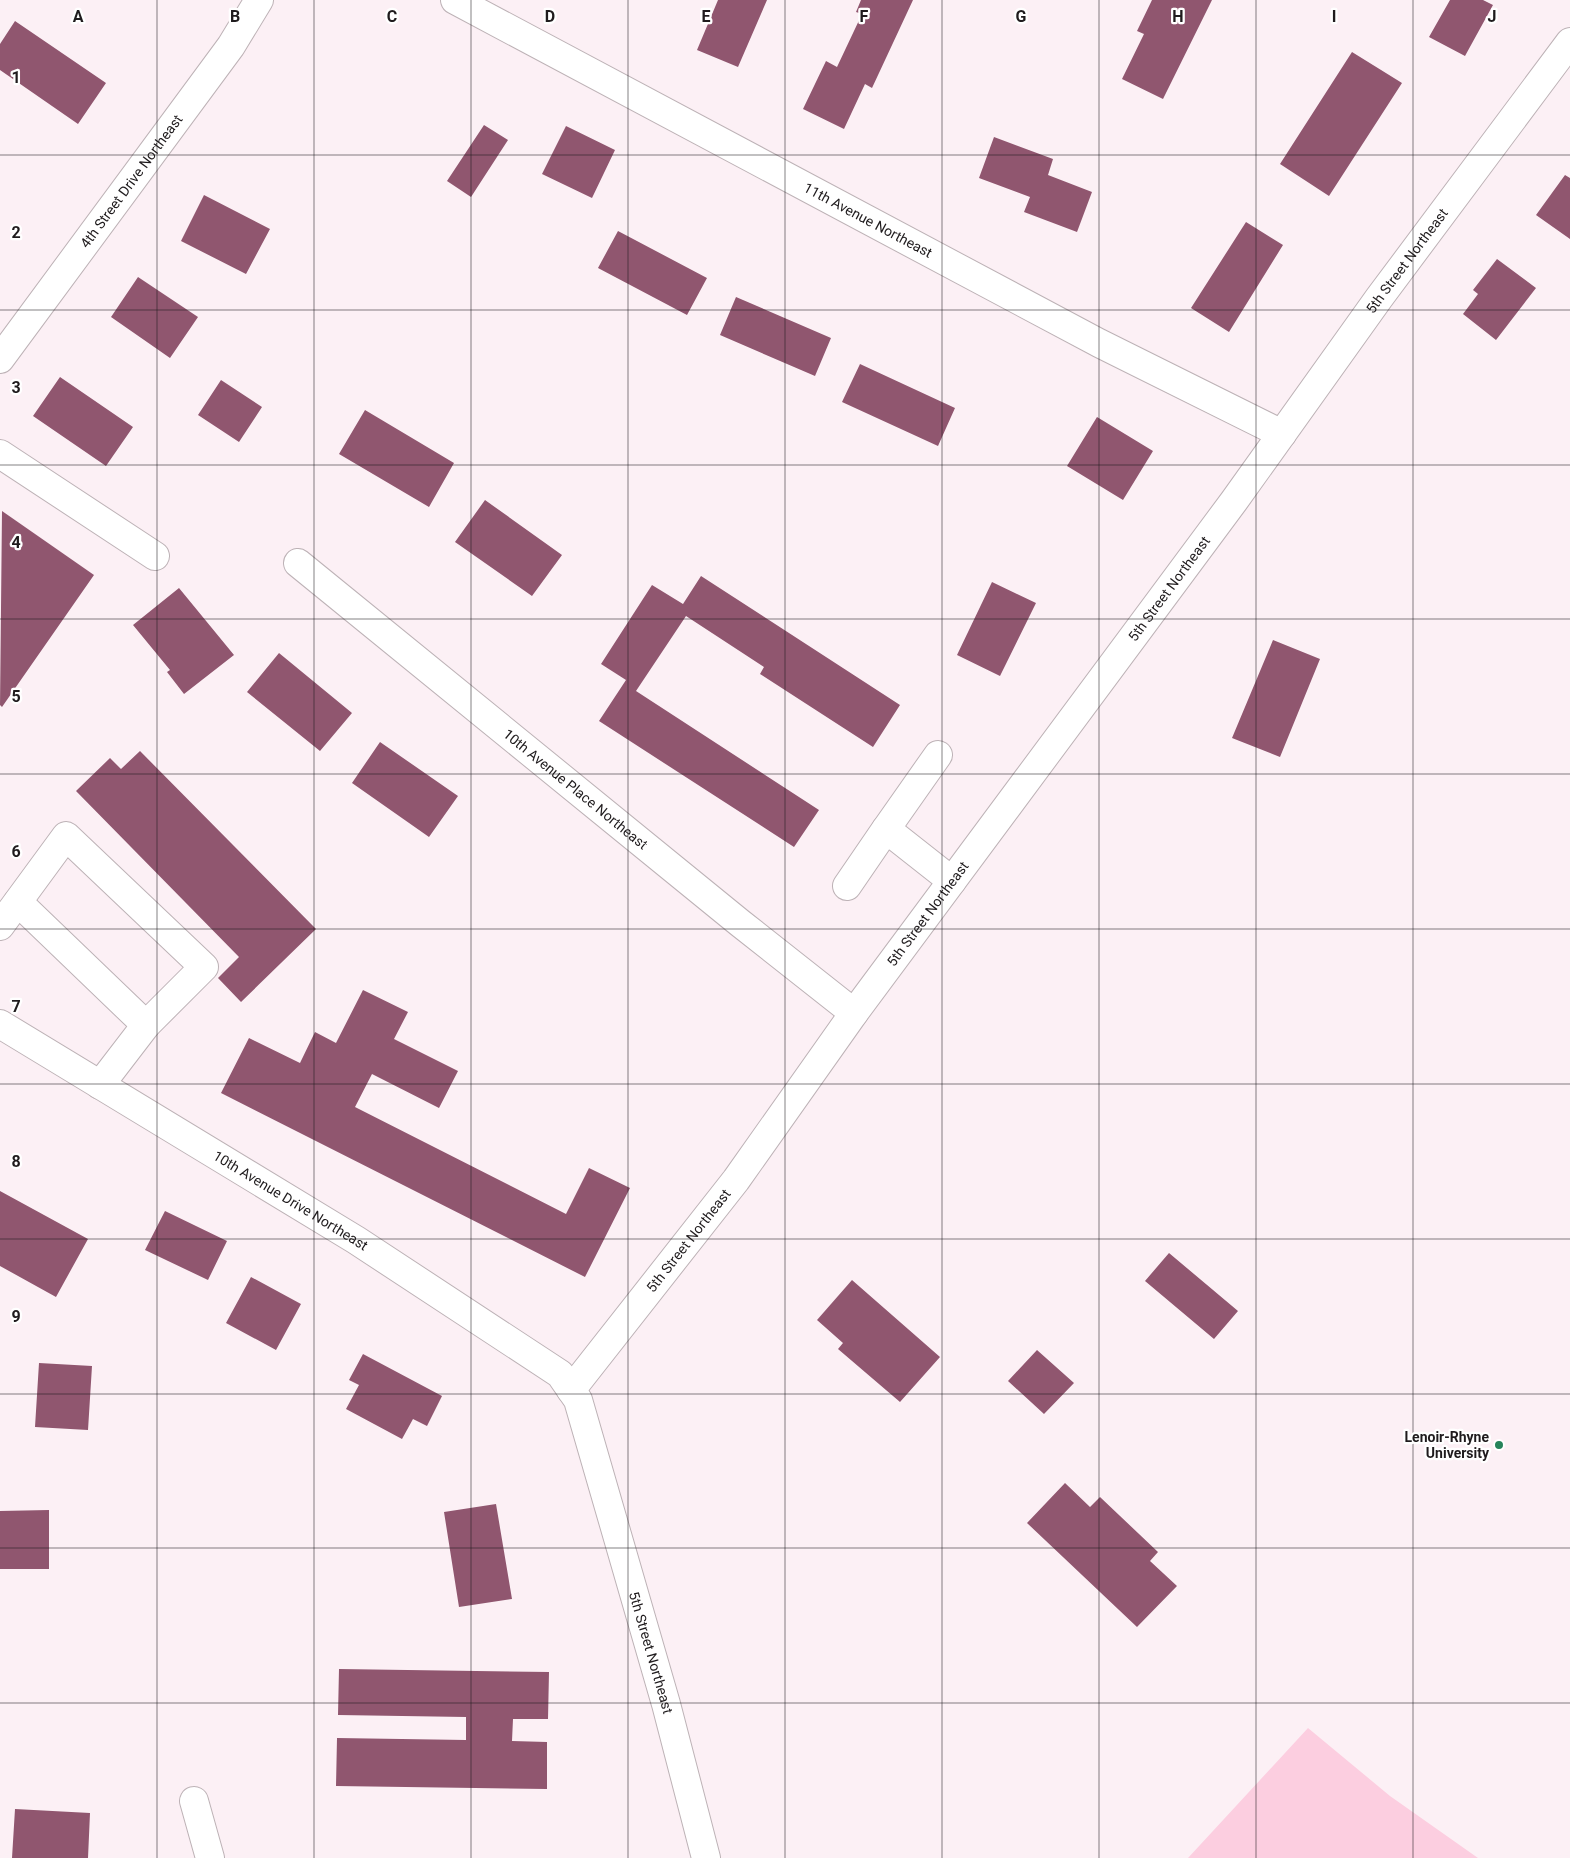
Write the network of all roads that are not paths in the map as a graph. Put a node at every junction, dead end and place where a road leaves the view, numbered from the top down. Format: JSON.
{"nodes":[{"id":1,"x":259,"y":0,"type":"edge"},
{"id":2,"x":455,"y":0,"type":"edge"},
{"id":3,"x":1570,"y":42,"type":"edge"},
{"id":4,"x":0,"y":359,"type":"edge"},
{"id":5,"x":1282,"y":434,"type":"junction"},
{"id":6,"x":0,"y":454,"type":"edge"},
{"id":7,"x":155,"y":556,"type":"dead end"},
{"id":8,"x":298,"y":563,"type":"dead end"},
{"id":9,"x":938,"y":755,"type":"dead end"},
{"id":10,"x":886,"y":829,"type":"junction"},
{"id":11,"x":952,"y":882,"type":"junction"},
{"id":12,"x":847,"y":886,"type":"dead end"},
{"id":13,"x":18,"y":902,"type":"junction"},
{"id":14,"x":0,"y":926,"type":"edge"},
{"id":15,"x":854,"y":1012,"type":"junction"},
{"id":16,"x":0,"y":1024,"type":"edge"},
{"id":17,"x":146,"y":1025,"type":"junction"},
{"id":18,"x":100,"y":1085,"type":"junction"},
{"id":19,"x":571,"y":1390,"type":"junction"},
{"id":20,"x":194,"y":1802,"type":"dead end"},
{"id":21,"x":210,"y":1858,"type":"edge"},
{"id":22,"x":706,"y":1858,"type":"edge"}],
"edges":[{"from":1,"to":4,"type":"street","name":"4th Street Drive Northeast"},
{"from":2,"to":5,"type":"street","name":"11th Avenue Northeast"},
{"from":3,"to":5,"type":"street","name":"5th Street Northeast"},
{"from":5,"to":11,"type":"street","name":"5th Street Northeast"},
{"from":6,"to":7,"type":"street"},
{"from":8,"to":15,"type":"street","name":"10th Avenue Place Northeast"},
{"from":9,"to":10,"type":"street"},
{"from":10,"to":11,"type":"street"},
{"from":10,"to":12,"type":"street"},
{"from":11,"to":15,"type":"street","name":"5th Street Northeast"},
{"from":13,"to":14,"type":"street"},
{"from":13,"to":17,"type":"street"},
{"from":13,"to":17,"type":"street"},
{"from":15,"to":19,"type":"street","name":"5th Street Northeast"},
{"from":16,"to":18,"type":"street","name":"10th Avenue Drive Northeast"},
{"from":17,"to":18,"type":"street"},
{"from":18,"to":19,"type":"street","name":"10th Avenue Drive Northeast"},
{"from":19,"to":22,"type":"street","name":"5th Street Northeast"},
{"from":20,"to":21,"type":"street"}]}
